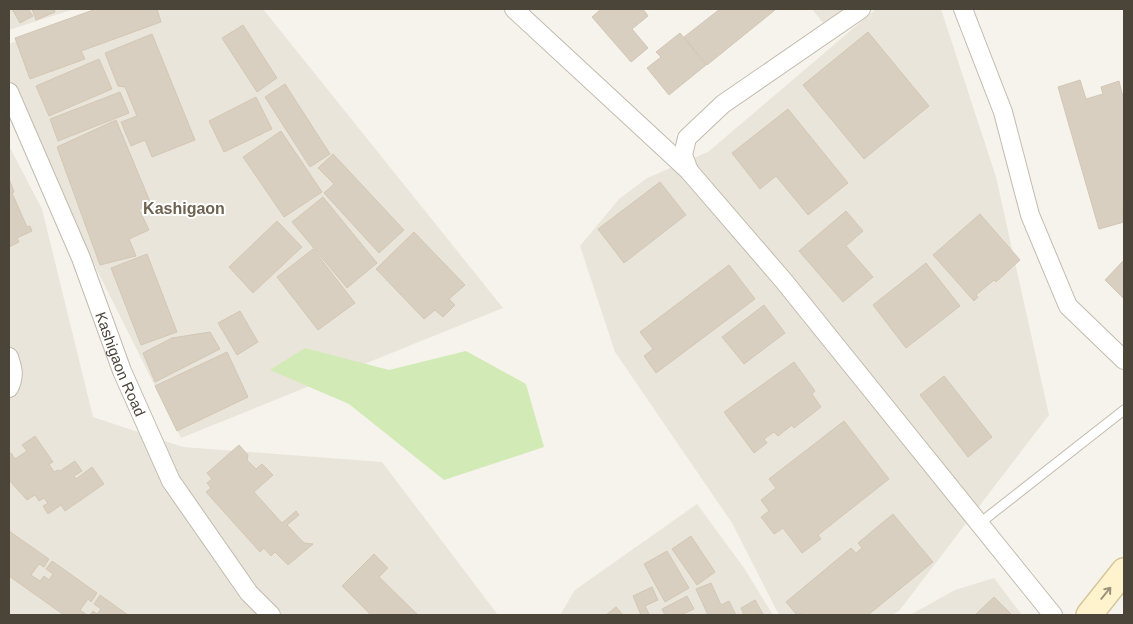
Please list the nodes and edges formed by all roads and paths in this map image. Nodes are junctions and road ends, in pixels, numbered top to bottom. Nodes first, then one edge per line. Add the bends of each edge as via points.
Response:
1 (514, 9) edge
2 (862, 9) edge
3 (963, 9) edge
4 (9, 92) edge
5 (689, 171) junction
6 (9, 357) edge
7 (1124, 360) edge
8 (9, 388) edge
9 (1124, 410) edge
10 (980, 523) junction
11 (1124, 571) edge
12 (271, 615) edge
13 (1053, 615) edge
14 (1089, 615) edge

1 - 5 street
2 - 5 street via 723,104 687,138 683,154
3 - 7 street via 1004,112 1030,215 1068,306
4 - 12 street, Kashigaon Road via 81,258 122,371 171,480 249,593
5 - 10 street via 783,280
6 - 8 street via 14,369
9 - 10 lane
10 - 13 street
14 -> 11 main road

